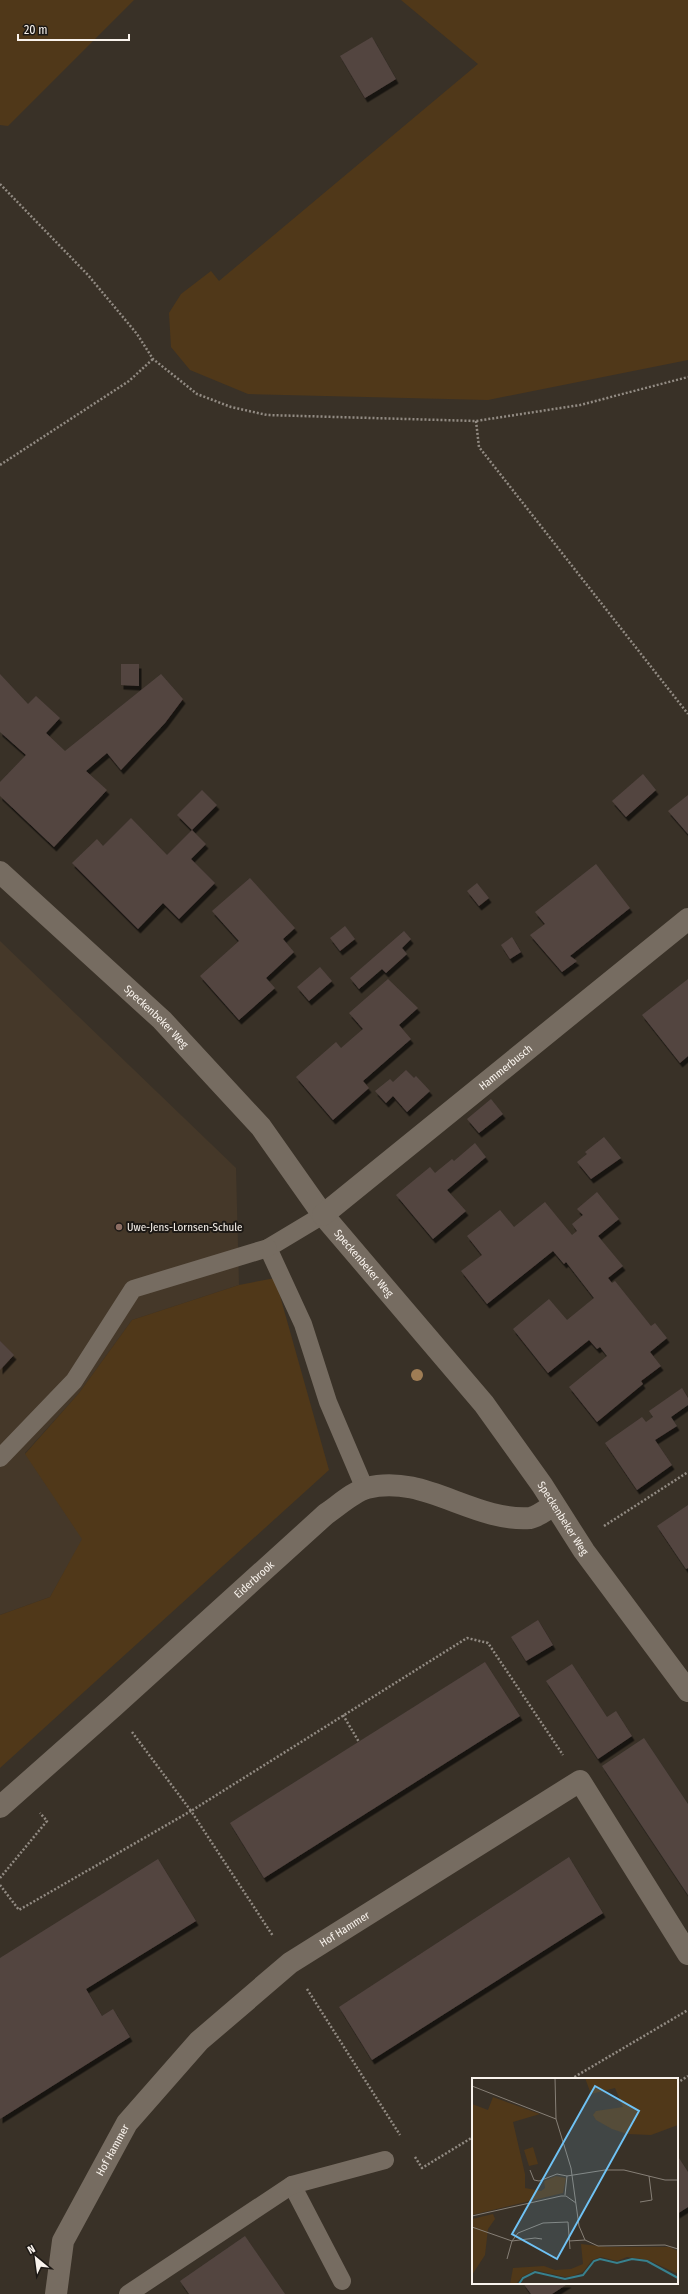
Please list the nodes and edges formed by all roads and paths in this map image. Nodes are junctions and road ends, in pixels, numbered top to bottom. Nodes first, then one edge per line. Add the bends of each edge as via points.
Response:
1 (0, 184) edge
2 (153, 359) junction
3 (688, 377) edge
4 (476, 421) junction
5 (0, 465) edge
6 (688, 714) edge
7 (0, 872) edge
8 (688, 919) edge
9 (323, 1216) junction
10 (268, 1248) junction
11 (0, 1458) edge
12 (688, 1472) edge
13 (365, 1488) junction
14 (554, 1505) junction
15 (617, 1517) dead end
16 (688, 1691) edge
17 (113, 1707) junction
18 (343, 1715) junction
19 (359, 1742) dead end
20 (580, 1781) junction
21 (0, 1807) edge
22 (191, 1811) junction
23 (35, 1817) dead end
24 (0, 1878) edge
25 (0, 1885) edge
26 (688, 1954) edge
27 (290, 1963) junction
28 (688, 2010) edge
29 (688, 2076) edge
30 (573, 2078) edge
31 (678, 2082) edge
32 (472, 2138) edge
33 (405, 2141) dead end
34 (413, 2155) dead end
35 (385, 2160) dead end
36 (292, 2185) junction
37 (342, 2281) dead end
38 (56, 2294) edge
39 (128, 2294) edge

1 - 2 path via 88,275 137,334
2 - 4 path via 197,394 231,408 267,415
2 - 5 path via 129,381
3 - 4 path via 580,405
4 - 6 path via 479,447
7 - 9 street, Speckenbeker Weg via 162,1020 261,1127
8 - 9 street, Hammerbusch
9 - 10 lane
9 - 14 street, Speckenbeker Weg via 484,1404
10 - 11 lane via 133,1289 74,1381
10 - 13 lane via 303,1324 328,1402
12 - 15 path
13 - 14 street, Eiderbrook via 389,1484 413,1487 502,1516 531,1518
13 - 17 street, Eiderbrook via 326,1514
14 - 16 street, Speckenbeker Weg via 584,1551
17 - 21 street, Eiderbrook
17 - 22 path
18 - 19 path
18 - 20 path via 467,1638 488,1643
18 - 22 path
20 - 26 street
20 - 27 street, Hof Hammer
22 - 25 path via 19,1910
22 - 27 path
23 - 24 path via 41,1813 48,1821
27 - 33 path
27 - 38 street, Hof Hammer via 199,2041 127,2123 63,2241
28 - 30 path
29 - 31 path
32 - 34 path via 422,2168
35 - 36 lane
36 - 37 lane
36 - 39 lane

